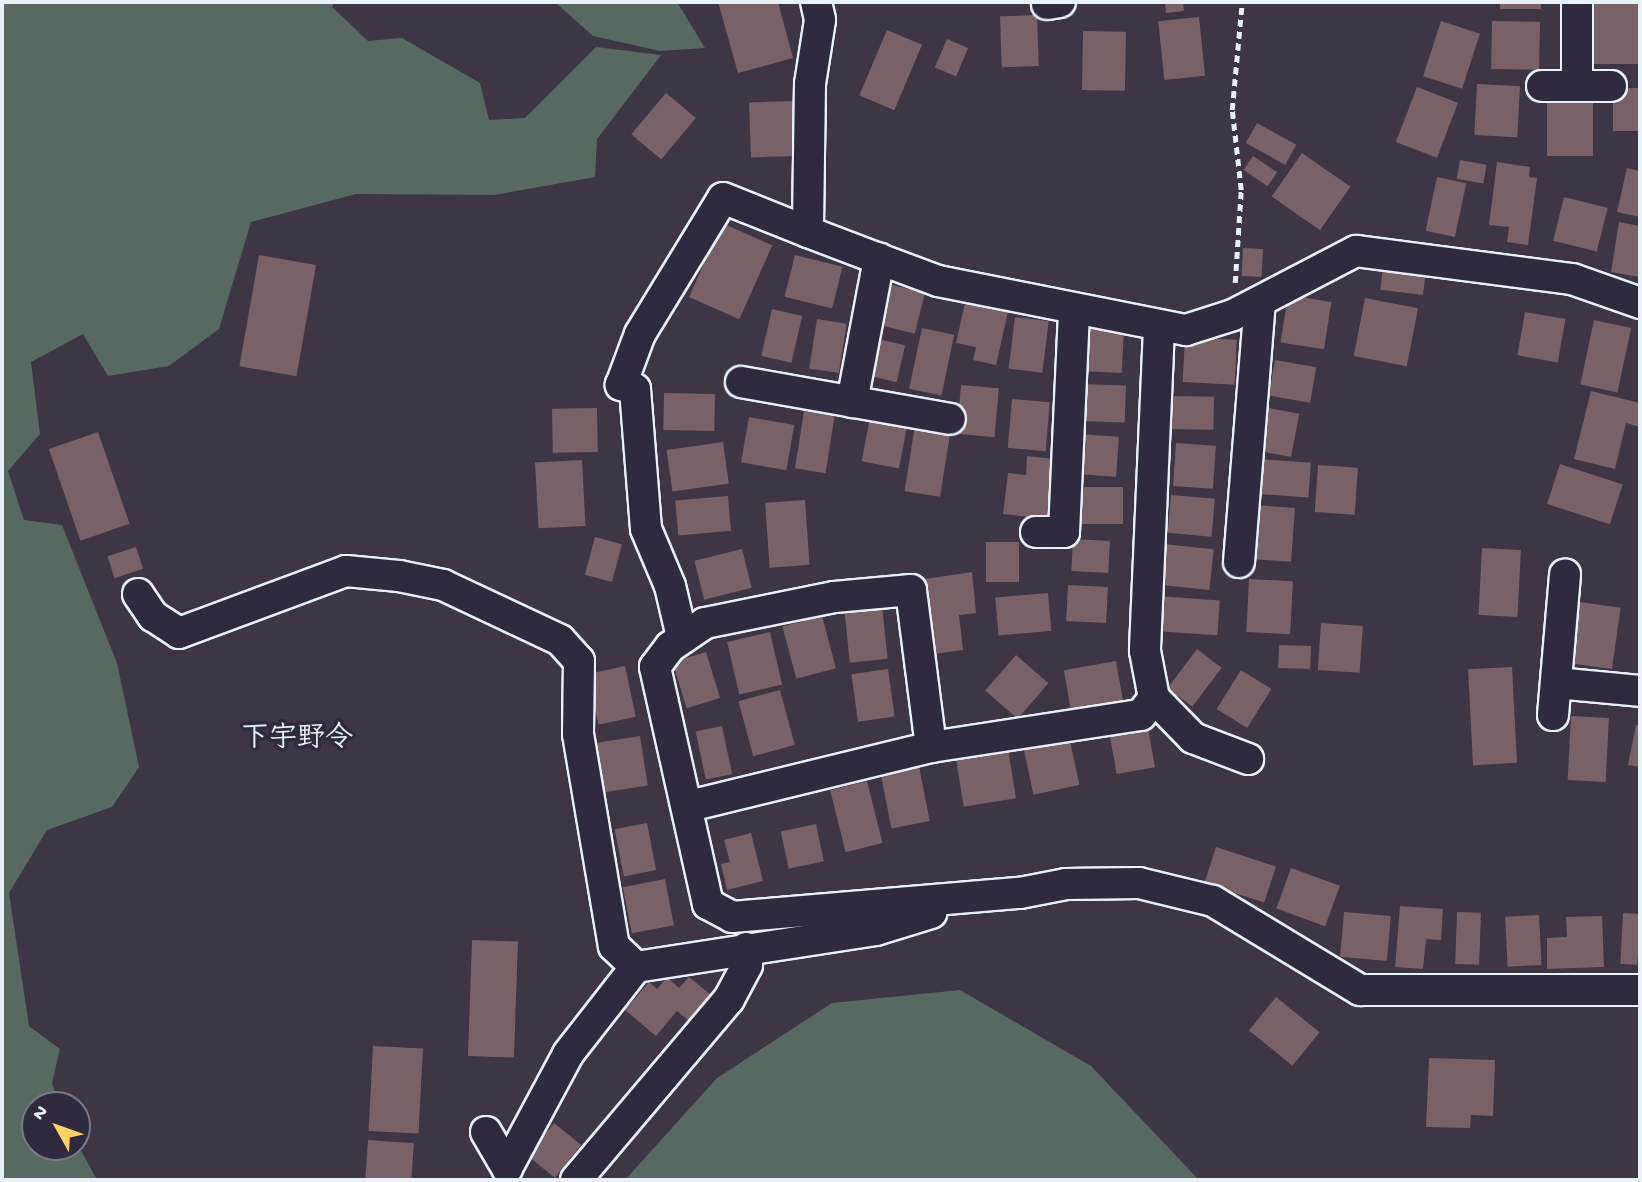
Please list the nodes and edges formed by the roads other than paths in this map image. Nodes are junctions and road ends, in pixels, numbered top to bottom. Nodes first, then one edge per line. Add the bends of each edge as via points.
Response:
1 (816, 2) edge
2 (1577, 2) edge
3 (1542, 86) dead end
4 (1577, 86) junction
5 (1611, 86) dead end
6 (808, 232) junction
7 (879, 260) junction
8 (1260, 302) junction
9 (1640, 303) edge
10 (1074, 309) junction
11 (1159, 328) junction
12 (741, 383) dead end
13 (852, 402) junction
14 (950, 419) dead end
15 (1036, 532) dead end
16 (1239, 562) dead end
17 (1565, 575) dead end
18 (138, 594) dead end
19 (682, 637) junction
20 (1556, 683) junction
21 (1640, 691) edge
22 (1154, 698) junction
23 (1553, 715) dead end
24 (931, 747) junction
25 (1248, 759) dead end
26 (689, 806) junction
27 (1020, 893) junction
28 (746, 948) junction
29 (636, 967) junction
30 (1640, 990) edge
31 (486, 1132) dead end
32 (511, 1174) edge
33 (576, 1180) edge

1 - 6 street via 820,20 810,84
2 - 4 street
3 - 4 street
4 - 5 street
6 - 7 street
6 - 19 street via 723,198 640,334 621,385 635,389 646,529 670,586
7 - 10 street via 938,281
7 - 13 street
8 - 9 street via 1356,251 1572,279
8 - 11 street via 1186,330
8 - 16 street
10 - 11 street
10 - 15 street via 1064,532
11 - 22 street via 1145,651
12 - 13 street
13 - 14 street
17 - 20 street
18 - 29 street via 153,616 180,634 345,571 399,576 443,585 560,640 579,661 578,734 614,946
19 - 24 street via 705,623 785,606 911,590
19 - 26 street via 656,667
20 - 21 street
20 - 23 street
22 - 24 street via 1140,715
22 - 25 street via 1193,738
24 - 26 street
26 - 27 street via 708,904 732,917
27 - 28 street via 876,930
27 - 30 street via 1066,884 1139,883 1213,901 1360,990
28 - 29 street
28 - 33 street via 747,965 729,999
29 - 32 street via 568,1054
31 - 32 street

